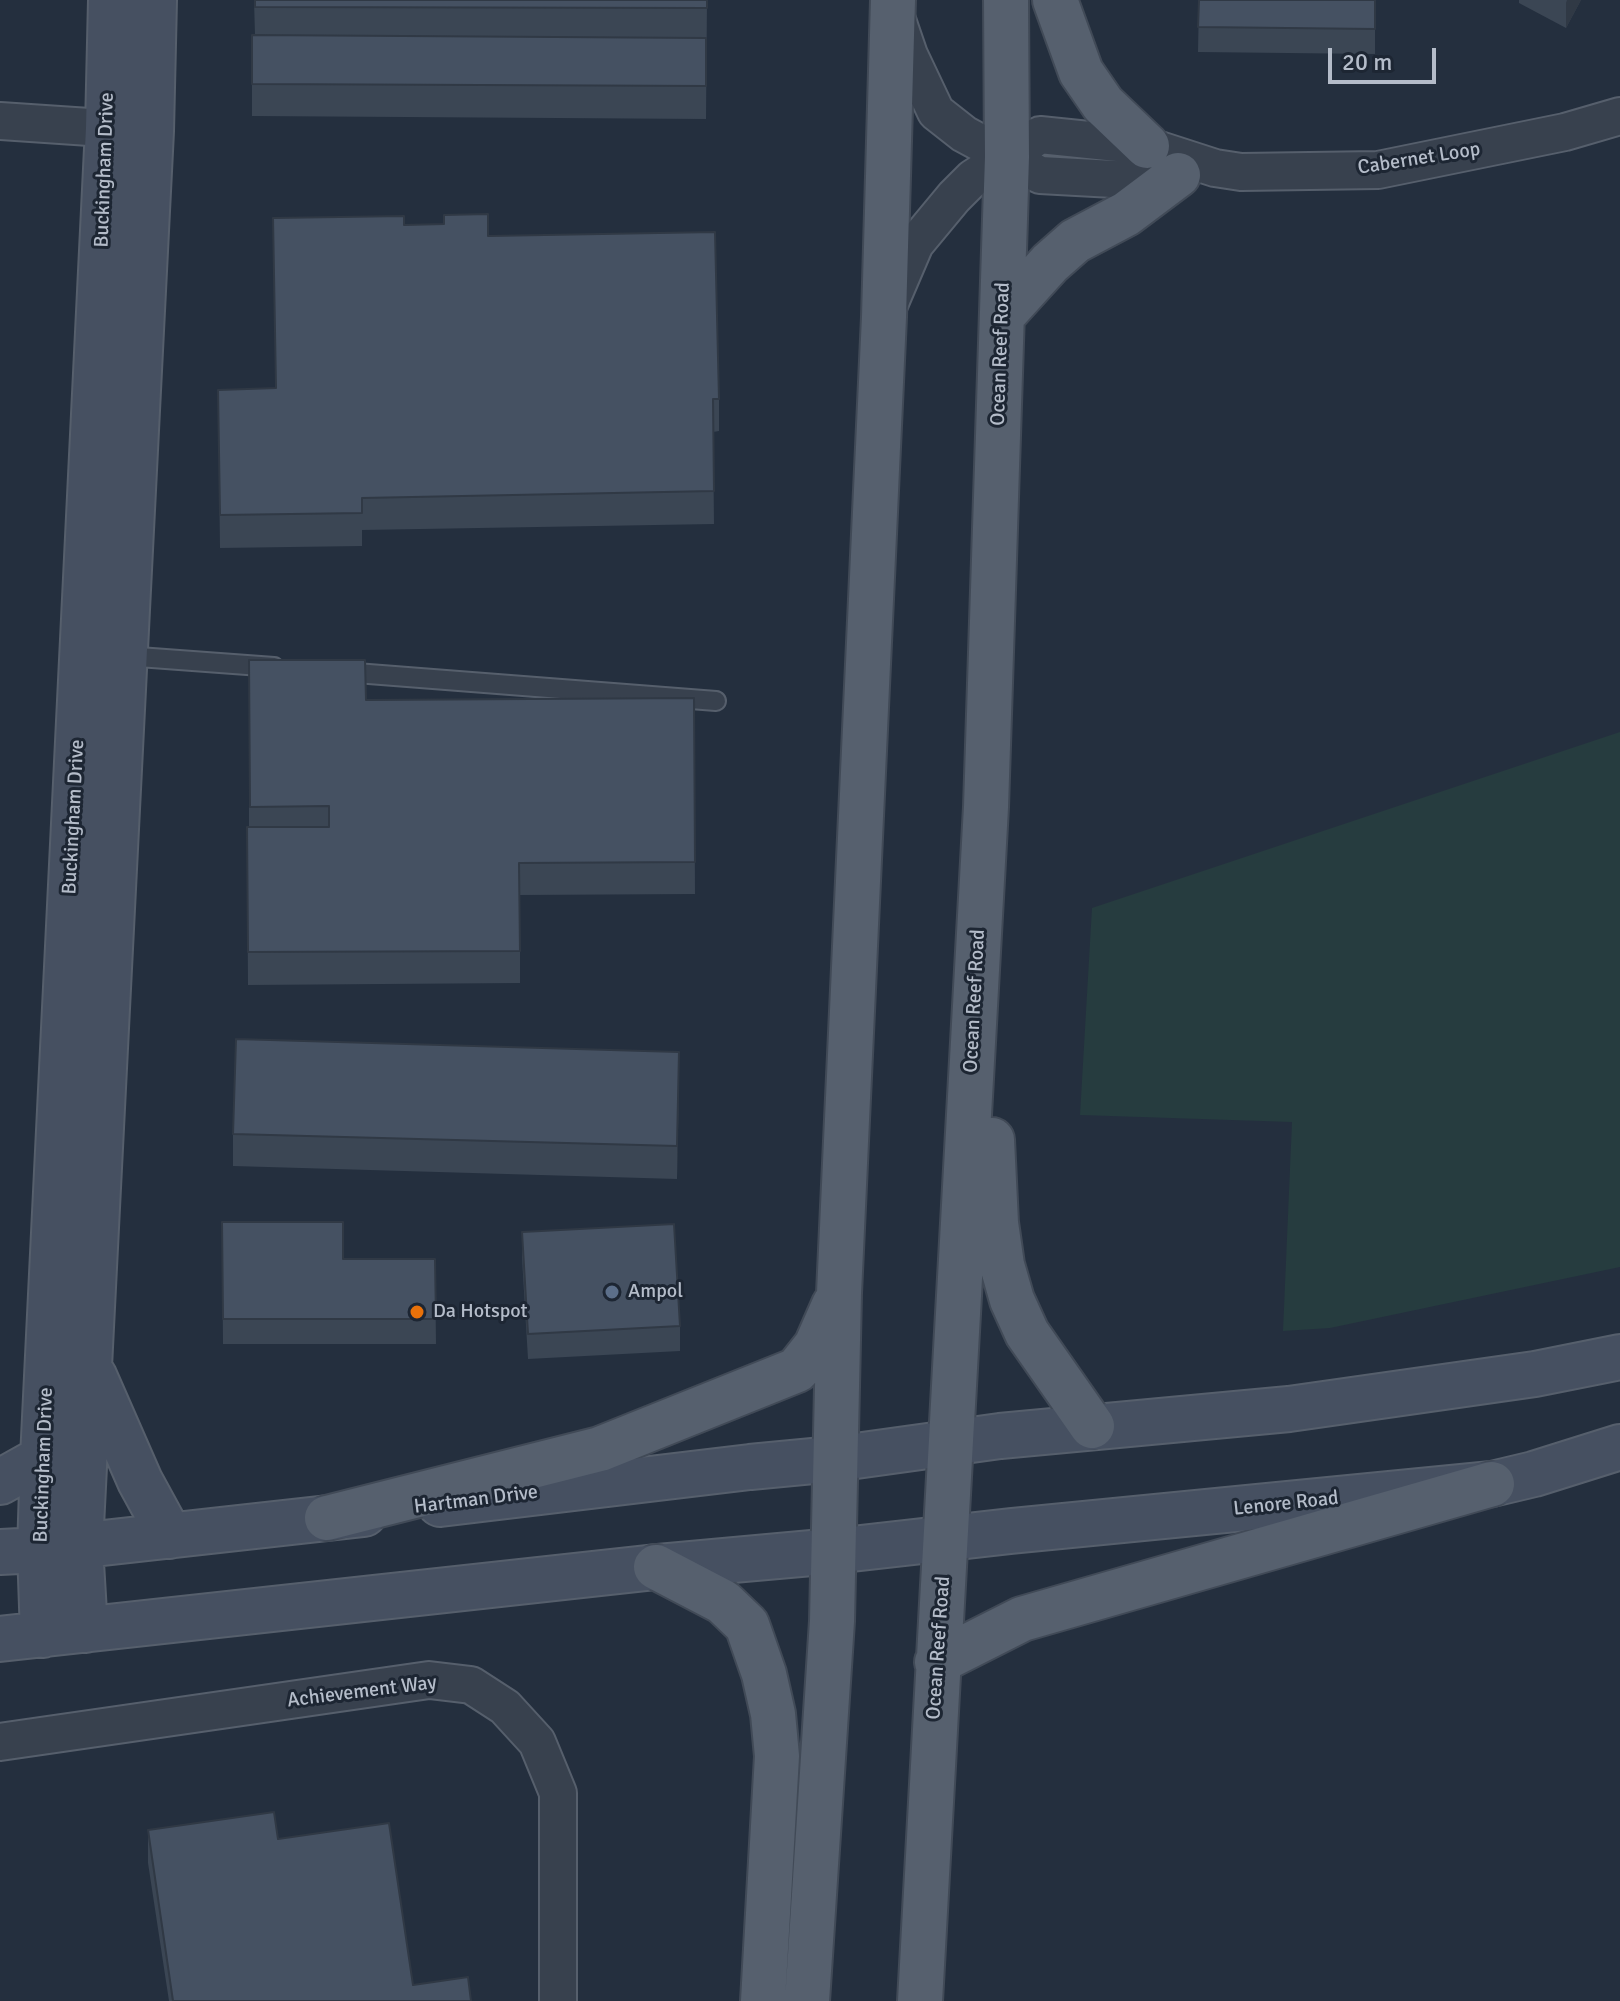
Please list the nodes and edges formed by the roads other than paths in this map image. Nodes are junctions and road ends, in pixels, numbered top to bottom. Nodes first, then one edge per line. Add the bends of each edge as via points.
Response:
1 (111, 0) edge
2 (154, 0) edge
3 (1006, 0) edge
4 (1055, 0) edge
5 (893, 4) edge
6 (1620, 116) edge
7 (0, 121) edge
8 (108, 128) junction
9 (151, 131) junction
10 (1007, 157) junction
11 (1180, 163) junction
12 (1002, 316) junction
13 (884, 317) junction
14 (125, 656) junction
15 (293, 668) edge
16 (324, 671) edge
17 (716, 701) dead end
18 (986, 807) junction
19 (839, 1293) junction
20 (1620, 1357) edge
21 (90, 1366) junction
22 (1092, 1426) junction
23 (952, 1441) junction
24 (1620, 1447) edge
25 (43, 1458) junction
26 (834, 1459) junction
27 (0, 1482) edge
28 (1492, 1484) junction
29 (327, 1518) junction
30 (170, 1536) junction
31 (947, 1538) junction
32 (40, 1549) edge
33 (834, 1551) junction
34 (656, 1567) junction
35 (64, 1632) junction
36 (0, 1639) edge
37 (937, 1662) junction
38 (0, 1742) edge
39 (558, 2001) edge
40 (763, 2001) edge
41 (807, 2001) edge
42 (920, 2001) edge

1 - 8 street, Buckingham Drive
2 - 9 street, Buckingham Drive
3 - 10 main road, Ocean Reef Road
4 - 11 main road via 1081,72 1103,104
5 - 10 street, Cabernet Loop via 909,55 936,112
5 - 13 main road
6 - 11 street, Cabernet Loop via 1378,170 1241,172
7 - 8 street
8 - 9 street
8 - 25 street, Buckingham Drive
9 - 14 street, Buckingham Drive
10 - 11 street, Cabernet Loop via 1040,175 1150,181
10 - 12 main road, Ocean Reef Road
10 - 13 street via 973,178 915,244
11 - 12 main road via 1126,214 1075,241
12 - 18 main road, Ocean Reef Road
13 - 19 main road
14 - 15 lane
14 - 21 street, Buckingham Drive
16 - 17 lane
18 - 22 main road via 997,923 990,1092 1002,1265 1027,1333
18 - 23 main road, Ocean Reef Road
19 - 26 main road
19 - 29 main road via 816,1346 797,1370 600,1449
20 - 22 street via 1289,1409
21 - 30 street
21 - 32 street, Buckingham Drive
22 - 23 street
23 - 26 street, Hartman Drive
23 - 31 main road, Ocean Reef Road
24 - 28 street, Lenore Road
25 - 27 street
25 - 32 street, Buckingham Drive
26 - 29 street, Hartman Drive
26 - 33 main road
28 - 31 street, Lenore Road
28 - 37 main road via 1022,1619
29 - 30 street, Hartman Drive
30 - 32 street, Hartman Drive
31 - 33 street
31 - 37 main road, Ocean Reef Road
32 - 35 street, Buckingham Drive
33 - 34 street
33 - 41 main road
34 - 35 street
34 - 40 main road via 723,1602 747,1625 764,1674 777,1756
35 - 36 street
37 - 42 main road, Ocean Reef Road
38 - 39 street, Achievement Way via 429,1680 471,1685 505,1707 537,1742 558,1793

